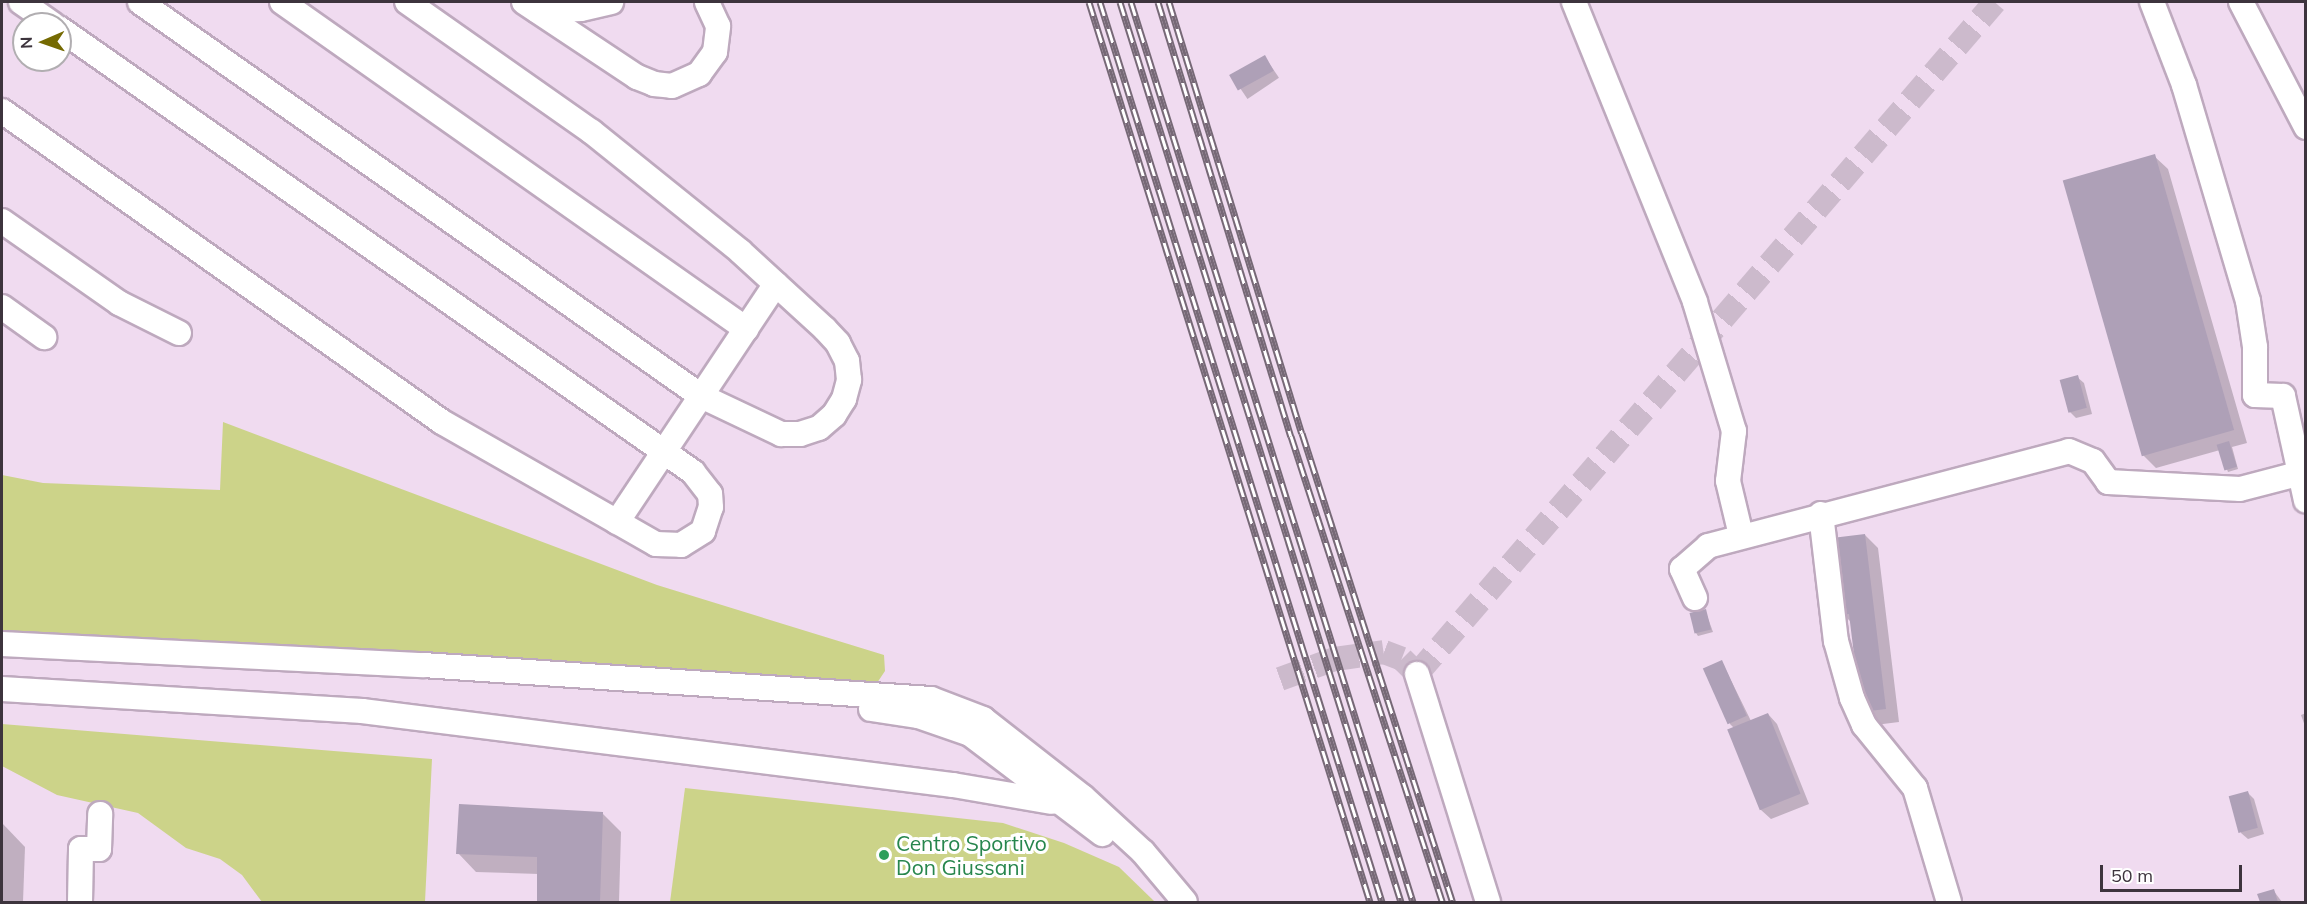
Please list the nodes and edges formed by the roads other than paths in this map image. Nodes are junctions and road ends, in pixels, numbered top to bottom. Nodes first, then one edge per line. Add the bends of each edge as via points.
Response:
1 (21, 2) edge
2 (140, 2) edge
3 (282, 2) edge
4 (407, 2) edge
5 (611, 2) edge
6 (708, 2) edge
7 (1574, 2) edge
8 (2152, 2) edge
9 (2241, 2) edge
10 (531, 6) edge
11 (36, 12) edge
12 (72, 37) edge
13 (2, 111) edge
14 (2306, 127) edge
15 (2, 221) edge
16 (776, 284) junction
17 (2, 307) edge
18 (746, 329) junction
19 (179, 333) dead end
20 (44, 337) dead end
21 (701, 396) junction
22 (664, 451) junction
23 (2298, 474) junction
24 (2306, 501) edge
25 (1821, 514) junction
26 (617, 522) junction
27 (1741, 535) junction
28 (1695, 597) dead end
29 (2, 644) edge
30 (2, 655) edge
31 (1416, 674) dead end
32 (2, 689) edge
33 (1063, 806) junction
34 (100, 814) dead end
35 (80, 903) edge
36 (1167, 903) edge
37 (1185, 903) edge
38 (1488, 903) edge
39 (1948, 903) edge

1 - 11 street
2 - 21 street
3 - 18 street
4 - 16 street via 592,132
5 - 10 street via 581,9
6 - 10 street via 718,26 715,52 699,74 672,86 637,77
7 - 27 street via 1699,312 1734,430 1728,481
8 - 23 street via 2184,86 2248,301 2255,347 2255,395 2283,396
9 - 14 street
12 - 22 street
13 - 26 street via 442,422
15 - 19 street via 120,303
16 - 18 street
16 - 21 street via 838,343 847,361 849,380 834,416 810,431 781,434
17 - 20 street
18 - 21 street
21 - 22 street
22 - 26 street
22 - 26 street via 704,481 711,507 703,531 687,543 668,547
23 - 24 street
23 - 25 street via 2240,489 2108,482 2093,461 2069,451 1900,498
25 - 27 street
25 - 39 street via 1836,641 1852,698 1864,724 1915,788
27 - 28 street via 1708,546 1682,569
29 - 37 street via 423,665 931,699 983,719 1083,797 1143,852
30 - 33 street via 406,676 885,711 918,716 970,734
31 - 38 street
32 - 33 street via 393,715 953,785
33 - 36 street via 1103,835
34 - 35 street via 108,849 81,849

